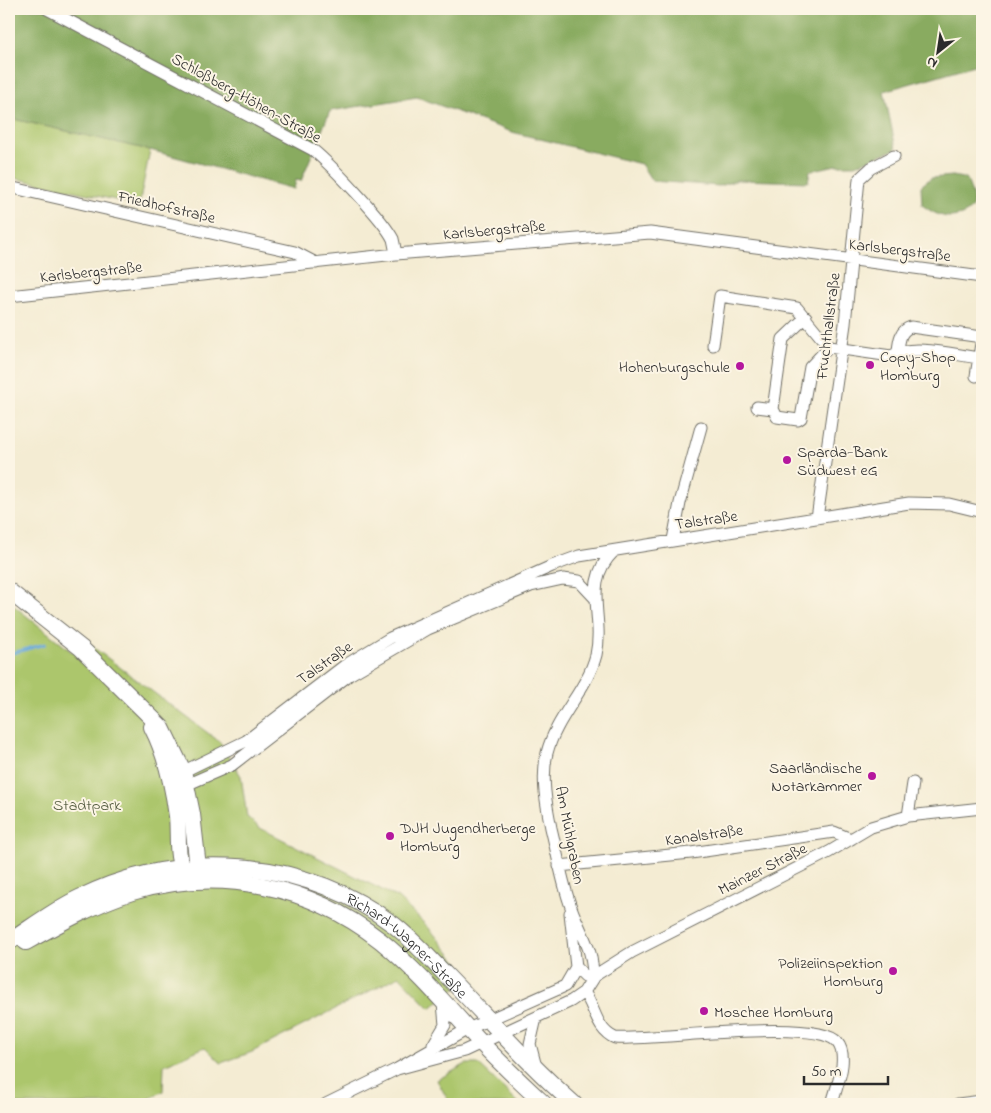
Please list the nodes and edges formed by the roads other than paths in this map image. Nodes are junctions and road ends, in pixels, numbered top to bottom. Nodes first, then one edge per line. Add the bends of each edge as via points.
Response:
1 (47, 9) edge
2 (894, 156) dead end
3 (9, 187) edge
4 (396, 254) junction
5 (852, 260) junction
6 (316, 263) junction
7 (982, 276) edge
8 (9, 296) edge
9 (806, 317) junction
10 (982, 337) edge
11 (713, 345) dead end
12 (829, 347) junction
13 (842, 349) junction
14 (898, 352) junction
15 (978, 358) junction
16 (976, 376) dead end
17 (757, 407) dead end
18 (773, 409) junction
19 (701, 427) dead end
20 (982, 512) edge
21 (817, 518) junction
22 (673, 540) junction
23 (614, 551) junction
24 (9, 591) edge
25 (595, 598) junction
26 (180, 779) junction
27 (914, 783) dead end
28 (982, 808) edge
29 (908, 816) junction
30 (851, 839) junction
31 (560, 866) junction
32 (189, 872) junction
33 (569, 903) junction
34 (9, 942) edge
35 (9, 952) edge
36 (632, 952) junction
37 (592, 964) junction
38 (576, 967) junction
39 (594, 976) junction
40 (584, 992) junction
41 (443, 1001) junction
42 (536, 1018) junction
43 (488, 1019) junction
44 (468, 1029) junction
45 (502, 1034) junction
46 (482, 1043) junction
47 (427, 1051) junction
48 (397, 1070) junction
49 (538, 1073) junction
50 (982, 1100) edge
51 (331, 1103) edge
52 (834, 1103) edge
53 (544, 1104) edge
54 (574, 1104) edge
55 (958, 1104) edge

1 - 4 street, Schloßberg-Höhen-Straße via 313,150 376,217 393,239
2 - 5 street, Fruchthallstraße via 871,168 859,179
3 - 6 street, Friedhofstraße via 295,252
4 - 5 street, Karlsbergstraße via 650,233
4 - 6 street, Karlsbergstraße
5 - 7 street, Karlsbergstraße
5 - 13 street, Fruchthallstraße
6 - 8 street, Karlsbergstraße
9 - 11 street via 790,306 720,296
9 - 12 street
9 - 18 street via 783,339
10 - 14 street via 905,328
10 - 15 street
12 - 13 street
12 - 18 street via 810,367 801,418 778,417
13 - 14 street via 891,356
13 - 21 street, Fruchthallstraße
14 - 15 street via 916,350
15 - 16 street
17 - 18 street
19 - 22 street
20 - 21 street, Talstraße via 934,502
21 - 22 street, Talstraße
22 - 23 street, Talstraße
23 - 25 street, Am Mühlgraben via 597,574
23 - 26 street, Talstraße via 579,556 552,566 390,638 344,666 246,741
24 - 26 main road via 81,648 142,709
25 - 26 street, Talstraße via 578,581 563,579 531,586 428,629 349,675 232,765
25 - 31 street, Am Mühlgraben via 596,654 553,738 544,768 544,786
26 - 32 main road
27 - 29 street
28 - 29 street, Mainzer Straße
29 - 30 street, Mainzer Straße via 871,827
30 - 31 street, Kanalstraße via 834,832 691,853
30 - 36 street, Mainzer Straße
31 - 33 street, Am Mühlgraben
32 - 34 main road via 137,876 98,890 44,918
32 - 35 main road via 100,904
32 - 41 main road, Richard-Wagner-Straße via 248,882 328,906 382,942
32 - 43 main road, Richard-Wagner-Straße via 237,865 319,884 349,897 396,926
33 - 37 street, Am Mühlgraben
33 - 38 street, Am Mühlgraben
36 - 37 street, Mainzer Straße
36 - 39 street, Mainzer Straße
37 - 38 street, Mainzer Straße
37 - 39 street
38 - 39 street via 585,976
38 - 43 street, Mainzer Straße via 565,986
39 - 40 street, Mainzer Straße
40 - 42 street, Mainzer Straße
40 - 52 street via 603,1031 615,1038 804,1031 836,1040 843,1059
41 - 44 main road, Richard-Wagner-Straße
41 - 47 street, Mainzer Straße via 445,1025 438,1040
42 - 45 street, Mainzer Straße
42 - 49 street via 530,1044
43 - 44 street, Mainzer Straße
43 - 45 main road, Richard-Wagner-Straße
44 - 46 main road, Richard-Wagner-Straße
44 - 47 street, Mainzer Straße
45 - 46 street, Mainzer Straße
45 - 49 main road, Richard-Wagner-Straße
46 - 48 street, Mainzer Straße via 456,1054
46 - 53 main road, Richard-Wagner-Straße
47 - 48 street, Mainzer Straße
48 - 51 street, Mainzer Straße
49 - 54 main road, Richard-Wagner-Straße
50 - 55 street

